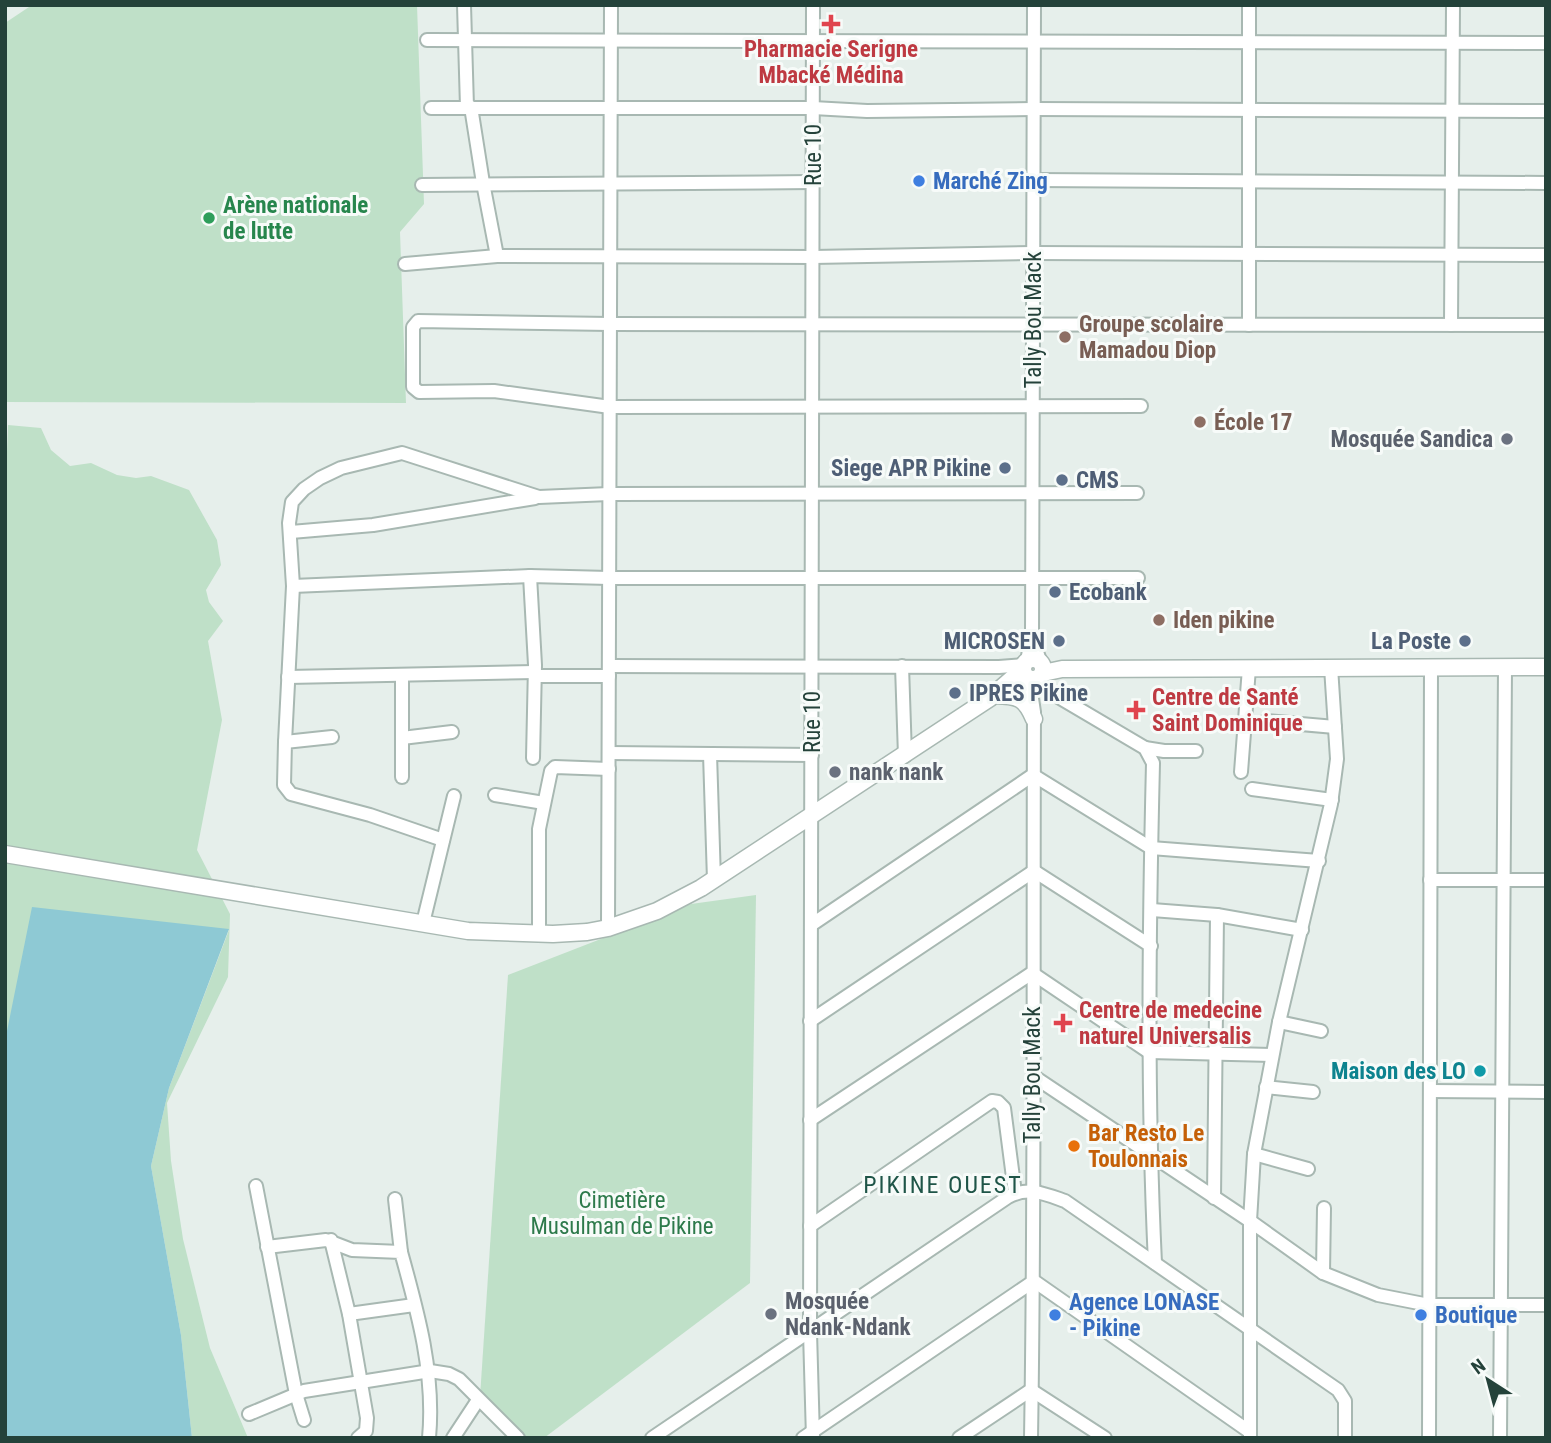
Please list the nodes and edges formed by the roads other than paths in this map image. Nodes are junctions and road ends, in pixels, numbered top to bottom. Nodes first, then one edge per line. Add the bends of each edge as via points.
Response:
1 (464, 5) edge
2 (611, 5) edge
3 (813, 5) edge
4 (1034, 5) edge
5 (1249, 5) edge
6 (1453, 5) edge
7 (427, 40) dead end
8 (464, 41) junction
9 (611, 41) junction
10 (813, 41) junction
11 (1034, 42) junction
12 (1249, 43) junction
13 (1453, 43) junction
14 (1546, 43) edge
15 (469, 107) junction
16 (431, 108) dead end
17 (611, 108) junction
18 (813, 108) junction
19 (1034, 109) junction
20 (1249, 110) junction
21 (1452, 111) junction
22 (1546, 111) edge
23 (1034, 180) junction
24 (813, 182) junction
25 (1249, 182) junction
26 (483, 183) junction
27 (1452, 183) junction
28 (1546, 183) edge
29 (610, 184) junction
30 (422, 185) dead end
31 (1033, 253) junction
32 (1249, 254) junction
33 (1452, 254) junction
34 (1546, 255) edge
35 (497, 256) junction
36 (610, 257) junction
37 (813, 257) junction
38 (405, 264) dead end
39 (610, 324) junction
40 (813, 325) junction
41 (1033, 325) junction
42 (1249, 325) junction
43 (1451, 325) junction
44 (1546, 325) edge
45 (610, 407) junction
46 (812, 407) junction
47 (1033, 407) junction
48 (1141, 407) dead end
49 (1032, 492) junction
50 (812, 493) junction
51 (1137, 493) dead end
52 (609, 494) junction
53 (539, 498) junction
54 (291, 532) junction
55 (530, 576) junction
56 (609, 578) junction
57 (812, 578) junction
58 (1032, 578) junction
59 (1138, 579) dead end
60 (293, 586) junction
61 (812, 665) junction
62 (902, 666) junction
63 (1331, 667) junction
64 (1431, 667) junction
65 (1505, 667) junction
66 (1546, 667) edge
67 (1249, 668) junction
68 (609, 671) junction
69 (1033, 671) junction
70 (535, 674) junction
71 (402, 675) junction
72 (288, 677) junction
73 (998, 693) junction
74 (1034, 715) junction
75 (1266, 721) dead end
76 (1335, 727) junction
77 (452, 732) dead end
78 (332, 737) dead end
79 (402, 738) junction
80 (285, 742) junction
81 (1145, 748) junction
82 (1196, 751) dead end
83 (608, 753) junction
84 (710, 754) junction
85 (812, 755) junction
86 (905, 756) junction
87 (533, 758) dead end
88 (608, 769) junction
89 (1241, 772) dead end
90 (1033, 775) junction
91 (402, 777) dead end
92 (1252, 789) dead end
93 (495, 795) dead end
94 (454, 796) dead end
95 (1332, 800) junction
96 (544, 803) junction
97 (812, 817) junction
98 (443, 840) junction
99 (1151, 848) junction
100 (5, 853) edge
101 (1319, 862) junction
102 (1034, 871) junction
103 (714, 880) junction
104 (1430, 880) junction
105 (1503, 880) junction
106 (1546, 880) edge
107 (1152, 910) junction
108 (1217, 915) junction
109 (423, 923) junction
110 (811, 925) junction
111 (608, 928) junction
112 (1302, 930) junction
113 (539, 934) junction
114 (1151, 946) junction
115 (1032, 973) junction
116 (810, 1021) junction
117 (1279, 1022) junction
118 (1321, 1031) dead end
119 (1149, 1052) junction
120 (1217, 1054) junction
121 (1272, 1055) junction
122 (1033, 1076) junction
123 (1266, 1087) junction
124 (1430, 1091) junction
125 (1502, 1091) junction
126 (1313, 1092) dead end
127 (1546, 1092) edge
128 (810, 1120) junction
129 (1254, 1154) junction
130 (1150, 1155) junction
131 (1308, 1168) dead end
132 (256, 1186) dead end
133 (1032, 1190) junction
134 (1016, 1193) junction
135 (1214, 1198) junction
136 (395, 1199) dead end
137 (1324, 1208) dead end
138 (1250, 1221) junction
139 (810, 1226) junction
140 (331, 1240) junction
141 (267, 1247) junction
142 (401, 1252) junction
143 (1154, 1263) junction
144 (1323, 1273) junction
145 (1034, 1281) junction
146 (414, 1305) junction
147 (1429, 1305) junction
148 (1500, 1305) junction
149 (1546, 1305) edge
150 (349, 1314) junction
151 (1251, 1331) junction
152 (810, 1332) junction
153 (430, 1371) junction
154 (360, 1381) junction
155 (1031, 1390) junction
156 (296, 1394) junction
157 (478, 1400) junction
158 (249, 1414) dead end
159 (304, 1420) dead end
160 (1250, 1435) edge
161 (810, 1436) edge
162 (358, 1438) edge
163 (429, 1438) edge
164 (453, 1438) edge
165 (518, 1438) edge
166 (652, 1438) edge
167 (959, 1438) edge
168 (1031, 1438) edge
169 (1105, 1438) edge
170 (1345, 1438) edge
171 (1429, 1438) edge
172 (1500, 1438) edge

1 - 8 street
2 - 9 street
3 - 10 street, Rue 10
4 - 11 street, Tally Bou Mack
5 - 12 street
6 - 13 street
7 - 8 street
8 - 9 street
8 - 15 street
9 - 10 street
9 - 17 street
10 - 11 street
10 - 18 street, Rue 10
11 - 12 street
11 - 19 street, Tally Bou Mack
12 - 13 street
12 - 20 street
13 - 14 street
13 - 21 street
15 - 16 street
15 - 17 street
15 - 26 street
17 - 18 street
17 - 29 street
18 - 19 street
18 - 24 street, Rue 10
19 - 20 street
19 - 23 street, Tally Bou Mack
20 - 21 street
20 - 25 street
21 - 22 street
21 - 27 street
23 - 25 street
23 - 31 street, Tally Bou Mack
24 - 29 street
24 - 37 street, Rue 10
25 - 27 street
25 - 32 street
26 - 29 street
26 - 30 street
26 - 35 street
27 - 28 street
27 - 33 street
29 - 36 street
31 - 32 street
31 - 37 street
31 - 41 street, Tally Bou Mack
32 - 33 street
32 - 42 street
33 - 34 street
33 - 43 street
35 - 36 street
35 - 38 street
36 - 37 street
36 - 39 street
37 - 40 street, Rue 10
39 - 40 street
39 - 45 street
39 - 45 street via 418,321 413,327 413,387 419,392 494,391
40 - 41 street
40 - 46 street, Rue 10
41 - 42 street
41 - 47 street, Tally Bou Mack
42 - 43 street
43 - 44 street
45 - 46 street
45 - 52 street
46 - 47 street
46 - 50 street, Rue 10
47 - 48 street
47 - 49 street, Tally Bou Mack
49 - 50 street
49 - 51 street
49 - 58 street, Tally Bou Mack
50 - 52 street
50 - 57 street, Rue 10
52 - 53 street
52 - 56 street
53 - 54 street via 373,525
53 - 54 street via 402,453 341,468 304,489 292,502
54 - 60 street
55 - 56 street
55 - 60 street
55 - 70 street
56 - 57 street
56 - 68 street
57 - 58 street
57 - 61 street, Rue 10
58 - 59 street
58 - 69 street, Tally Bou Mack
60 - 72 street
61 - 62 street
61 - 68 street
61 - 85 street, Rue 10
62 - 69 street
62 - 86 street
63 - 64 street
63 - 67 street
63 - 76 street
64 - 65 street
64 - 104 street
65 - 66 street
65 - 105 street
67 - 69 street
67 - 89 street
68 - 70 street
68 - 83 street
69 - 73 street
69 - 74 street, Tally Bou Mack
69 - 81 street
70 - 71 street
70 - 87 street
71 - 72 street
71 - 79 street
72 - 80 street
73 - 74 street via 1023,700
73 - 86 street
74 - 90 street, Tally Bou Mack
75 - 76 street
76 - 95 street
77 - 79 street
78 - 80 street
79 - 91 street
80 - 98 street via 285,785 291,794 370,814
81 - 82 street
81 - 99 street via 1153,764
83 - 84 street
83 - 88 street
84 - 85 street
84 - 103 street
85 - 97 street, Rue 10
86 - 97 street
88 - 96 street via 552,768
88 - 111 street
90 - 99 street
90 - 102 street, Tally Bou Mack
90 - 110 street
92 - 95 street
93 - 96 street
94 - 98 street
95 - 101 street
96 - 113 street via 539,829
97 - 103 street
97 - 110 street, Rue 10
98 - 109 street
99 - 101 street
99 - 107 street
100 - 109 street
101 - 112 street
102 - 114 street
102 - 115 street, Tally Bou Mack
102 - 116 street
103 - 111 street via 657,911
104 - 105 street
104 - 124 street
105 - 106 street
105 - 125 street
107 - 108 street
107 - 114 street
108 - 112 street
108 - 120 street
109 - 113 street via 468,931
110 - 116 street, Rue 10
111 - 113 street
112 - 117 street
114 - 119 street
115 - 119 street
115 - 122 street, Tally Bou Mack
115 - 128 street
116 - 128 street, Rue 10
117 - 118 street
117 - 121 street
119 - 120 street
119 - 130 street
120 - 121 street
120 - 135 street
121 - 123 street
122 - 130 street
122 - 133 street, Tally Bou Mack
123 - 126 street
123 - 129 street
124 - 125 street
124 - 147 street
125 - 127 street
125 - 148 street
128 - 139 street, Rue 10
129 - 131 street
129 - 138 street
130 - 135 street
130 - 143 street
132 - 141 street
133 - 134 street
133 - 143 street via 1065,1200
133 - 145 street, Tally Bou Mack
134 - 139 street via 1004,1108 992,1101
134 - 152 street
135 - 138 street
136 - 142 street
137 - 144 street
138 - 144 street
138 - 151 street
139 - 152 street, Rue 10
140 - 141 street
140 - 142 street via 352,1250
140 - 150 street
141 - 156 street
142 - 146 street
143 - 151 street
144 - 147 street via 1378,1295
145 - 155 street, Tally Bou Mack
145 - 160 street
145 - 161 street
146 - 150 street
146 - 153 street
147 - 148 street
147 - 171 street
148 - 149 street
148 - 172 street
150 - 154 street
151 - 160 street
151 - 170 street via 1342,1395
152 - 161 street, Rue 10
152 - 166 street
153 - 154 street
153 - 157 street via 459,1379
153 - 163 street
154 - 156 street
154 - 162 street via 368,1427
155 - 167 street
155 - 168 street, Tally Bou Mack
155 - 169 street
156 - 158 street
156 - 159 street
157 - 164 street
157 - 165 street

